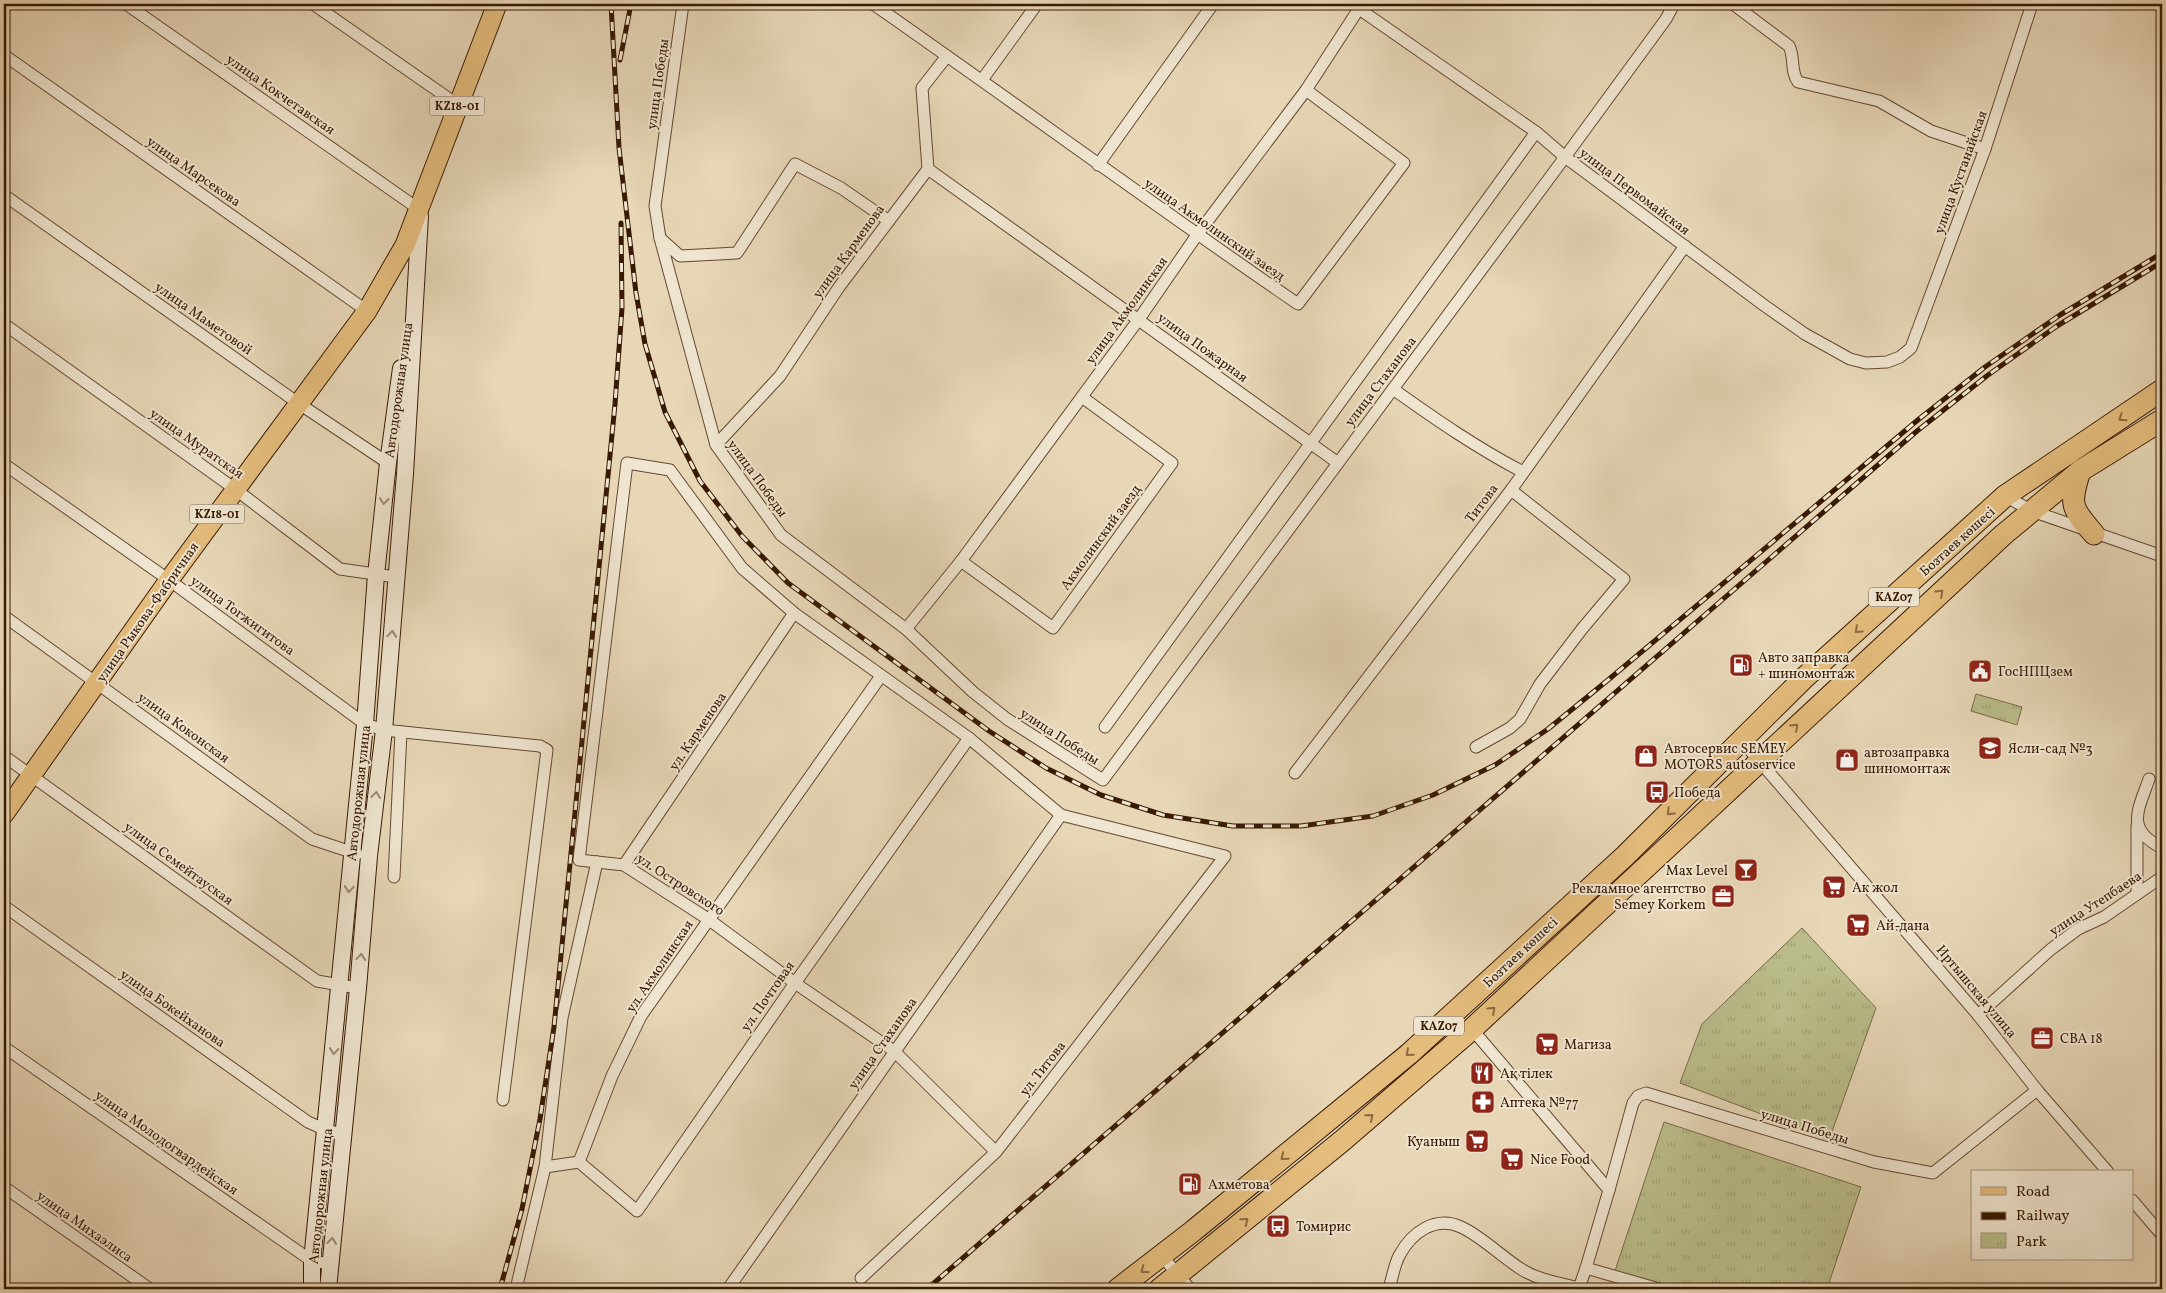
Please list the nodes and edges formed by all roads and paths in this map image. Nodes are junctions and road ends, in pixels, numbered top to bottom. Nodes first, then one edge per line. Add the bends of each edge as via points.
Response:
1 (126, 4) edge
2 (314, 4) edge
3 (497, 4) edge
4 (683, 4) edge
5 (873, 4) edge
6 (1037, 4) edge
7 (1213, 4) edge
8 (1674, 4) edge
9 (1733, 4) edge
10 (2032, 4) edge
11 (1358, 5) edge
12 (4, 55) edge
13 (947, 56) junction
14 (982, 80) junction
15 (1306, 90) junction
16 (458, 105) junction
17 (1536, 132) junction
18 (1985, 149) junction
19 (1566, 157) junction
20 (1098, 165) junction
21 (928, 169) junction
22 (4, 195) edge
23 (420, 210) junction
24 (888, 221) junction
25 (1197, 235) junction
26 (660, 238) junction
27 (1685, 246) junction
28 (414, 297) junction
29 (367, 311) junction
30 (1139, 319) junction
31 (4, 324) edge
32 (1911, 348) joint
33 (1393, 389) junction
34 (2162, 390) edge
35 (1082, 396) junction
36 (298, 403) junction
37 (2162, 420) edge
38 (1310, 442) junction
39 (716, 445) junction
40 (388, 463) junction
41 (1338, 463) junction
42 (4, 464) edge
43 (2080, 470) junction
44 (1523, 472) junction
45 (235, 489) junction
46 (1511, 490) junction
47 (2005, 496) junction
48 (2032, 511) junction
49 (2094, 534) junction
50 (2162, 556) edge
51 (961, 561) junction
52 (376, 575) junction
53 (396, 577) junction
54 (169, 580) junction
55 (794, 613) junction
56 (4, 616) edge
57 (906, 629) junction
58 (881, 676) junction
59 (97, 682) junction
60 (368, 683) junction
61 (387, 684) junction
62 (365, 724) junction
63 (1105, 727) dead end
64 (384, 730) junction
65 (400, 732) junction
66 (969, 738) junction
67 (1742, 741) junction
68 (1476, 747) dead end
69 (4, 756) edge
70 (1759, 760) junction
71 (1294, 773) dead end
72 (1108, 774) joint
73 (31, 775) junction
74 (2149, 779) dead end
75 (4, 814) edge
76 (1061, 815) junction
77 (2137, 825) junction
78 (2162, 848) edge
79 (352, 853) junction
80 (369, 856) junction
81 (597, 862) junction
82 (624, 865) junction
83 (394, 877) dead end
84 (2162, 877) edge
85 (2137, 894) junction
86 (4, 906) edge
87 (708, 919) junction
88 (794, 983) junction
89 (340, 986) junction
90 (358, 988) junction
91 (1978, 1015) junction
92 (1472, 1028) junction
93 (4, 1047) edge
94 (894, 1051) junction
95 (2037, 1090) junction
96 (503, 1100) dead end
97 (326, 1130) junction
98 (343, 1134) junction
99 (996, 1152) junction
100 (579, 1162) junction
101 (545, 1167) junction
102 (2106, 1170) edge
103 (4, 1187) edge
104 (1609, 1190) junction
105 (2134, 1202) edge
106 (2162, 1235) edge
107 (1162, 1256) junction
108 (312, 1261) junction
109 (330, 1264) junction
110 (1586, 1268) junction
111 (861, 1278) dead end
112 (1184, 1282) edge
113 (1652, 1288) edge
114 (150, 1289) edge
115 (312, 1289) edge
116 (328, 1289) edge
117 (516, 1289) edge
118 (728, 1289) edge
119 (1118, 1289) edge
120 (1160, 1289) edge
121 (1389, 1289) edge

1 - 23 street, улица Кокчетавская
2 - 16 street
3 - 16 main road, KZ18-01
4 - 26 street, улица Победы via 655,206
5 - 13 street, улица Акмолинский заезд
6 - 14 street
7 - 20 street
8 - 19 street, улица Стаханова
9 - 18 street via 1789,46 1798,82 1879,101 1931,131
10 - 18 street, улица Кустанайская
11 - 15 street, улица Акмолинская
11 - 17 street, улица Первомайская
12 - 29 street, улица Марсекова
13 - 14 street, улица Акмолинский заезд
13 - 21 street via 922,88
14 - 20 street, улица Акмолинский заезд
15 - 25 street, улица Акмолинская
15 - 25 street, улица Акмолинский заезд via 1404,163 1298,304
16 - 23 main road, KZ18-01
17 - 19 street, улица Первомайская
17 - 38 street
18 - 32 street, улица Кустанайская
19 - 27 street, улица Первомайская
19 - 33 street, улица Стаханова
20 - 25 street, улица Акмолинский заезд
21 - 24 street, улица Карменова
21 - 30 street, улица Пожарная
22 - 36 street, улица Маметовой
23 - 28 main road, Автодорожная улица
23 - 29 main road, улица Рыкова-Фабричная / KZ18-01 via 405,245
24 - 26 street via 841,188 795,164 737,253 680,256
24 - 39 street, улица Карменова via 780,376
25 - 30 street, улица Акмолинская
26 - 39 street, улица Победы
27 - 32 street, улица Первомайская via 1805,334 1850,360 1886,362
27 - 44 street, Титова
28 - 40 main road, Автодорожная улица via 408,315
28 - 53 main road, Автодорожная улица
29 - 36 main road, улица Рыкова-Фабричная / KZ18-01
30 - 35 street, улица Акмолинская
30 - 38 street, улица Пожарная
31 - 45 street, улица Муратская
33 - 41 street, улица Стаханова
33 - 44 street via 1483,452
34 -> 47 highway, Бозтаев көшесі / KAZ07
35 - 51 street, улица Акмолинская
35 - 51 street, Акмолинский заезд via 1172,464 1053,628
36 - 40 street, улица Маметовой
36 - 45 main road, улица Рыкова-Фабричная / KZ18-01
37 - 43 highway, Бозтаев көшесі / KAZ07
38 - 41 street, улица Пожарная
38 - 63 street
39 - 57 street, улица Победы via 781,535
40 -> 52 main road, Автодорожная улица
41 - 72 street, улица Стаханова
42 - 54 street, улица Тогжигитова
43 - 48 highway, Бозтаев көшесі / KAZ07
43 - 49 highway via 2073,503 2077,514
44 - 46 street, Титова
45 - 52 street, улица Муратская via 340,569
45 - 54 main road, улица Рыкова-Фабричная / KZ18-01
46 - 68 street via 1624,579 1540,684 1520,719
46 - 71 street, Титова
47 - 48 street
47 -> 67 highway, Бозтаев көшесі / KAZ07 via 1803,679
48 - 49 street
70 -> 48 highway, Бозтаев көшесі / KAZ07
49 - 50 street
51 - 57 street, улица Акмолинская
52 - 53 street, улица Муратская
52 - 60 main road, Автодорожная улица
61 -> 53 main road, Автодорожная улица
54 - 59 main road, улица Рыкова-Фабричная / KZ18-01
54 - 62 street, улица Тогжигитова
55 - 58 street
55 - 81 street, ул. Островского via 742,568 670,470 627,463 579,860
55 - 82 street, ул. Карменова
56 - 59 street, улица Коконская
57 - 72 street, улица Победы via 1007,719 1100,779
58 - 66 street
58 - 87 street, ул. Акмолинская
59 - 73 main road, улица Рыкова-Фабричная / KZ18-01
59 - 79 street, улица Коконская via 312,839
60 - 61 street
60 - 62 main road, Автодорожная улица
61 - 64 main road, Автодорожная улица
62 - 64 street, улица Тогжигитова
62 - 79 main road, Автодорожная улица
64 - 65 street, улица Тогжигитова
80 -> 64 main road, Автодорожная улица
65 - 83 street
65 - 96 street, улица Тогжигитова via 540,746 547,750
66 - 76 street
66 - 88 street, ул. Почтовая
67 - 70 street, Иртышская улица
67 -> 107 highway, Бозтаев көшесі / KAZ07 via 1625,856 1409,1054
69 - 73 street, улица Семейтауская
70 - 91 street, Иртышская улица
92 -> 70 highway, Бозтаев көшесі / KAZ07
73 - 75 main road, улица Рыкова-Фабричная / KZ18-01
73 - 89 street, улица Семейтауская via 317,981
74 - 77 street via 2136,814
76 - 94 street, улица Стаханова
76 - 99 street, ул. Титова via 1225,856
77 - 78 street via 2149,842
77 - 85 street
79 - 80 street, улица Коконская
79 -> 89 main road, Автодорожная улица
90 -> 80 main road, Автодорожная улица
81 - 82 street, ул. Островского
81 - 101 street via 562,1018
82 - 87 street, ул. Островского
84 - 85 street, улица Утепбаева
85 - 91 street, улица Утепбаева via 2104,917 2078,929
86 - 97 street, улица Бокейханова via 308,1122
87 - 88 street, ул. Островского
87 - 100 street, ул. Акмолинская via 642,1016 612,1076
88 - 94 street, ул. Островского
88 - 100 street, ул. Почтовая via 637,1211
89 - 90 street, улица Семейтауская
89 -> 97 main road, Автодорожная улица
90 - 98 main road, Автодорожная улица
91 - 95 street, Иртышская улица
92 - 104 street
112 -> 92 highway, Бозтаев көшесі / KAZ07
93 - 108 street, улица Молодогвардейская
94 - 99 street, ул. Островского
94 - 118 street, улица Стаханова
95 - 102 street, Иртышская улица
95 - 104 street, улица Победы via 1933,1173 1874,1162 1646,1093 1633,1103
97 - 98 street, улица Бокейханова
97 - 108 main road, Автодорожная улица
109 -> 98 main road, Автодорожная улица
99 - 111 street, ул. Титова
100 - 101 street
101 - 117 street
103 - 114 street, улица Михаэлиса
104 - 110 street
105 - 106 street
107 - 112 street
107 -> 119 highway, Бозтаев көшесі / KAZ07
108 - 109 street
108 - 115 main road, Автодорожная улица
109 - 116 main road, Автодорожная улица
110 - 113 street
110 - 121 street via 1580,1288 1544,1279 1523,1270 1462,1227 1446,1222 1430,1225 1409,1242 1398,1257
112 - 120 highway, Бозтаев көшесі / KAZ07

